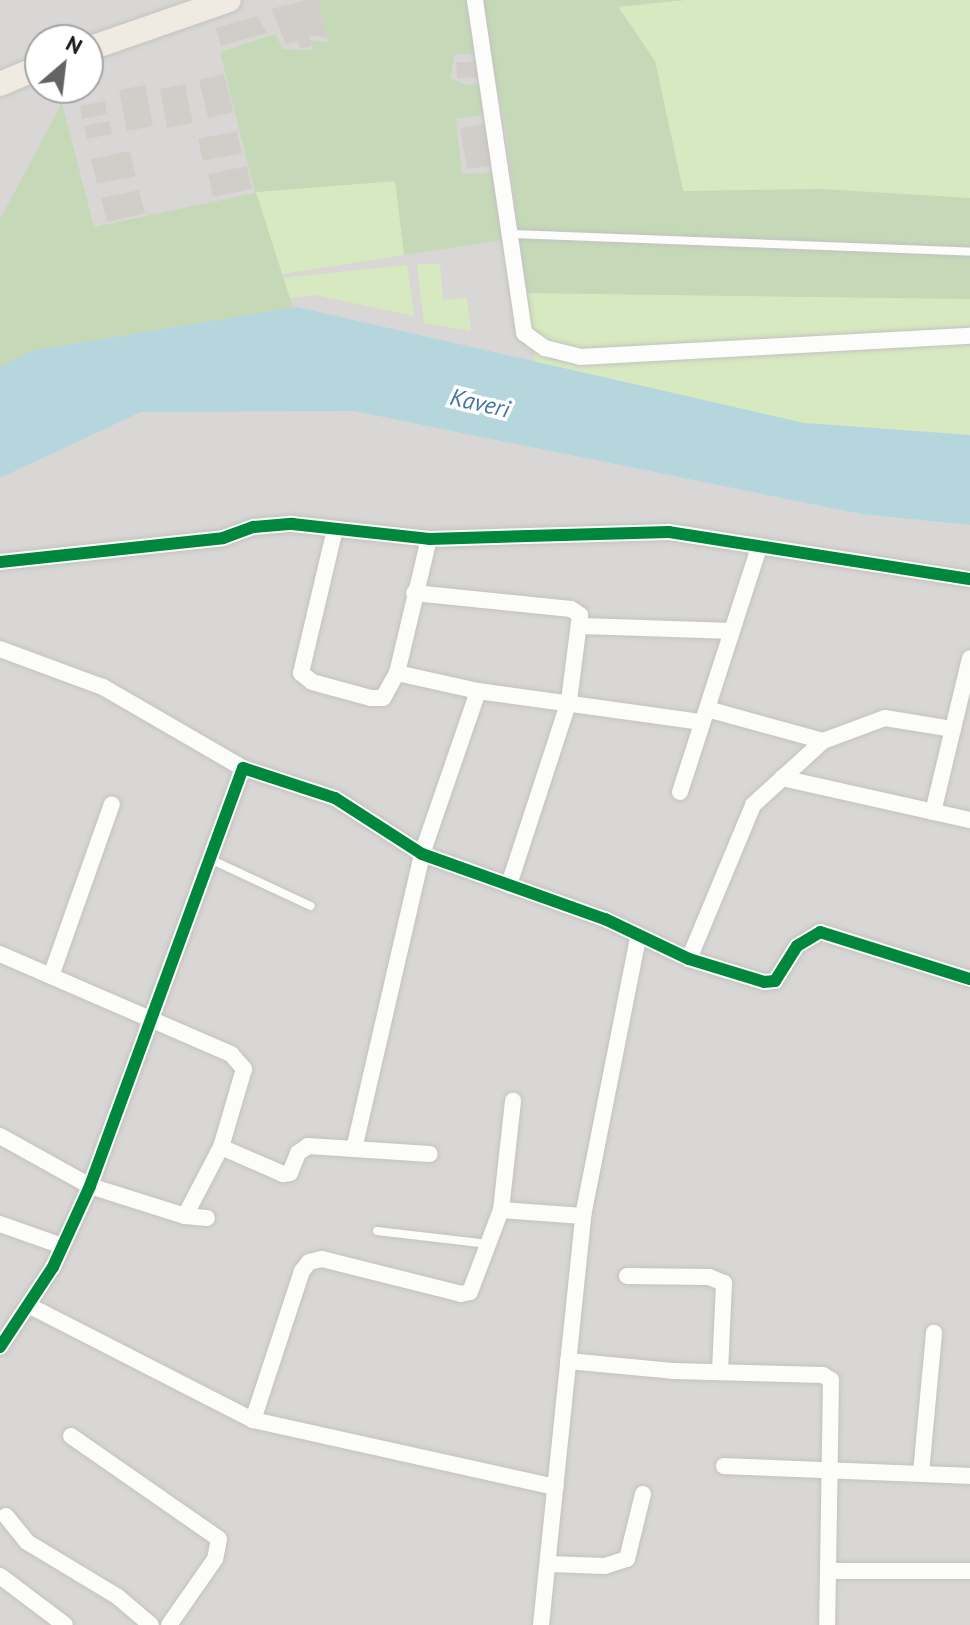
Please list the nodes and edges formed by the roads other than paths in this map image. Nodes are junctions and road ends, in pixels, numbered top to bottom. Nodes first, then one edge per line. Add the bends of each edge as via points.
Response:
1 (229, 0) edge
2 (475, 0) edge
3 (104, 43) edge
4 (24, 74) edge
5 (0, 84) edge
6 (511, 234) junction
7 (970, 252) edge
8 (970, 336) edge
9 (335, 529) junction
10 (429, 539) junction
11 (759, 547) junction
12 (0, 562) edge
13 (970, 579) edge
14 (414, 593) junction
15 (582, 626) junction
16 (732, 631) junction
17 (2, 655) edge
18 (970, 658) edge
19 (397, 673) junction
20 (478, 691) junction
21 (569, 701) junction
22 (705, 715) junction
23 (953, 729) junction
24 (823, 741) junction
25 (243, 768) junction
26 (782, 778) junction
27 (680, 792) dead end
28 (112, 804) dead end
29 (933, 812) junction
30 (970, 820) edge
31 (422, 854) junction
32 (209, 859) junction
33 (509, 885) junction
34 (311, 906) dead end
35 (638, 937) junction
36 (0, 954) edge
37 (689, 959) junction
38 (51, 976) junction
39 (970, 979) edge
40 (149, 1018) junction
41 (513, 1101) dead end
42 (0, 1136) edge
43 (221, 1147) junction
44 (354, 1149) junction
45 (430, 1154) dead end
46 (90, 1186) junction
47 (501, 1210) junction
48 (185, 1216) junction
49 (583, 1216) junction
50 (207, 1218) dead end
51 (0, 1224) edge
52 (377, 1231) dead end
53 (490, 1245) junction
54 (62, 1246) junction
55 (627, 1276) dead end
56 (28, 1305) junction
57 (934, 1333) dead end
58 (0, 1347) edge
59 (568, 1361) junction
60 (720, 1370) junction
61 (253, 1420) junction
62 (71, 1436) dead end
63 (724, 1466) dead end
64 (831, 1469) junction
65 (921, 1473) junction
66 (970, 1476) edge
67 (556, 1487) junction
68 (643, 1494) dead end
69 (2, 1514) edge
70 (548, 1564) junction
71 (829, 1571) junction
72 (970, 1571) edge
73 (0, 1576) edge
74 (65, 1625) edge
75 (151, 1625) edge
76 (169, 1625) edge
77 (541, 1625) edge
78 (827, 1625) edge

1 - 3 main road
2 - 6 street
4 - 5 main road
6 - 7 lane
6 - 8 street via 524,333 545,348 580,357
9 - 10 street
9 - 12 street via 254,527 223,538
9 - 19 street via 301,673 312,682 371,698 383,698
10 - 11 street via 669,532
10 - 14 street
11 - 13 street
11 - 16 street
14 - 15 street via 571,609 580,615
14 - 19 street
15 - 16 street
15 - 21 street
16 - 22 street
17 - 25 street via 103,687
18 - 23 street
19 - 20 street
20 - 21 street
20 - 31 street
21 - 22 street
21 - 33 street
22 - 24 street
22 - 27 street
23 - 24 street via 885,718
23 - 29 street
24 - 26 street
25 - 31 street via 335,798
25 - 32 street
26 - 29 street
26 - 37 street via 753,805
28 - 38 street
29 - 30 street
31 - 33 street
31 - 44 street
32 - 34 lane
32 - 40 street
33 - 35 street via 605,919
35 - 37 street
35 - 49 street
36 - 38 street
37 - 39 street via 775,981 808,935 832,932
38 - 40 street
40 - 43 street via 231,1054 244,1069
40 - 46 street
41 - 47 street
42 - 46 street
43 - 44 street via 283,1174 290,1173 302,1148
43 - 48 street
44 - 45 street
46 - 48 street
46 - 54 street
47 - 49 street
47 - 53 street
48 - 50 street
49 - 59 street
51 - 54 street
52 - 53 lane
53 - 61 street via 478,1282 461,1294 322,1259 309,1262
54 - 56 street
55 - 60 street via 709,1277 724,1283
56 - 58 street
56 - 61 street
57 - 65 street
59 - 60 street
59 - 67 street
60 - 64 street via 823,1375 831,1380
61 - 67 street
62 - 76 street via 219,1539 215,1559
63 - 64 street
64 - 65 street
64 - 71 street
65 - 66 street
67 - 70 street
68 - 70 street via 627,1559 605,1566
69 - 75 street via 27,1542 118,1597
70 - 77 street
71 - 72 street
71 - 78 street
73 - 74 street

